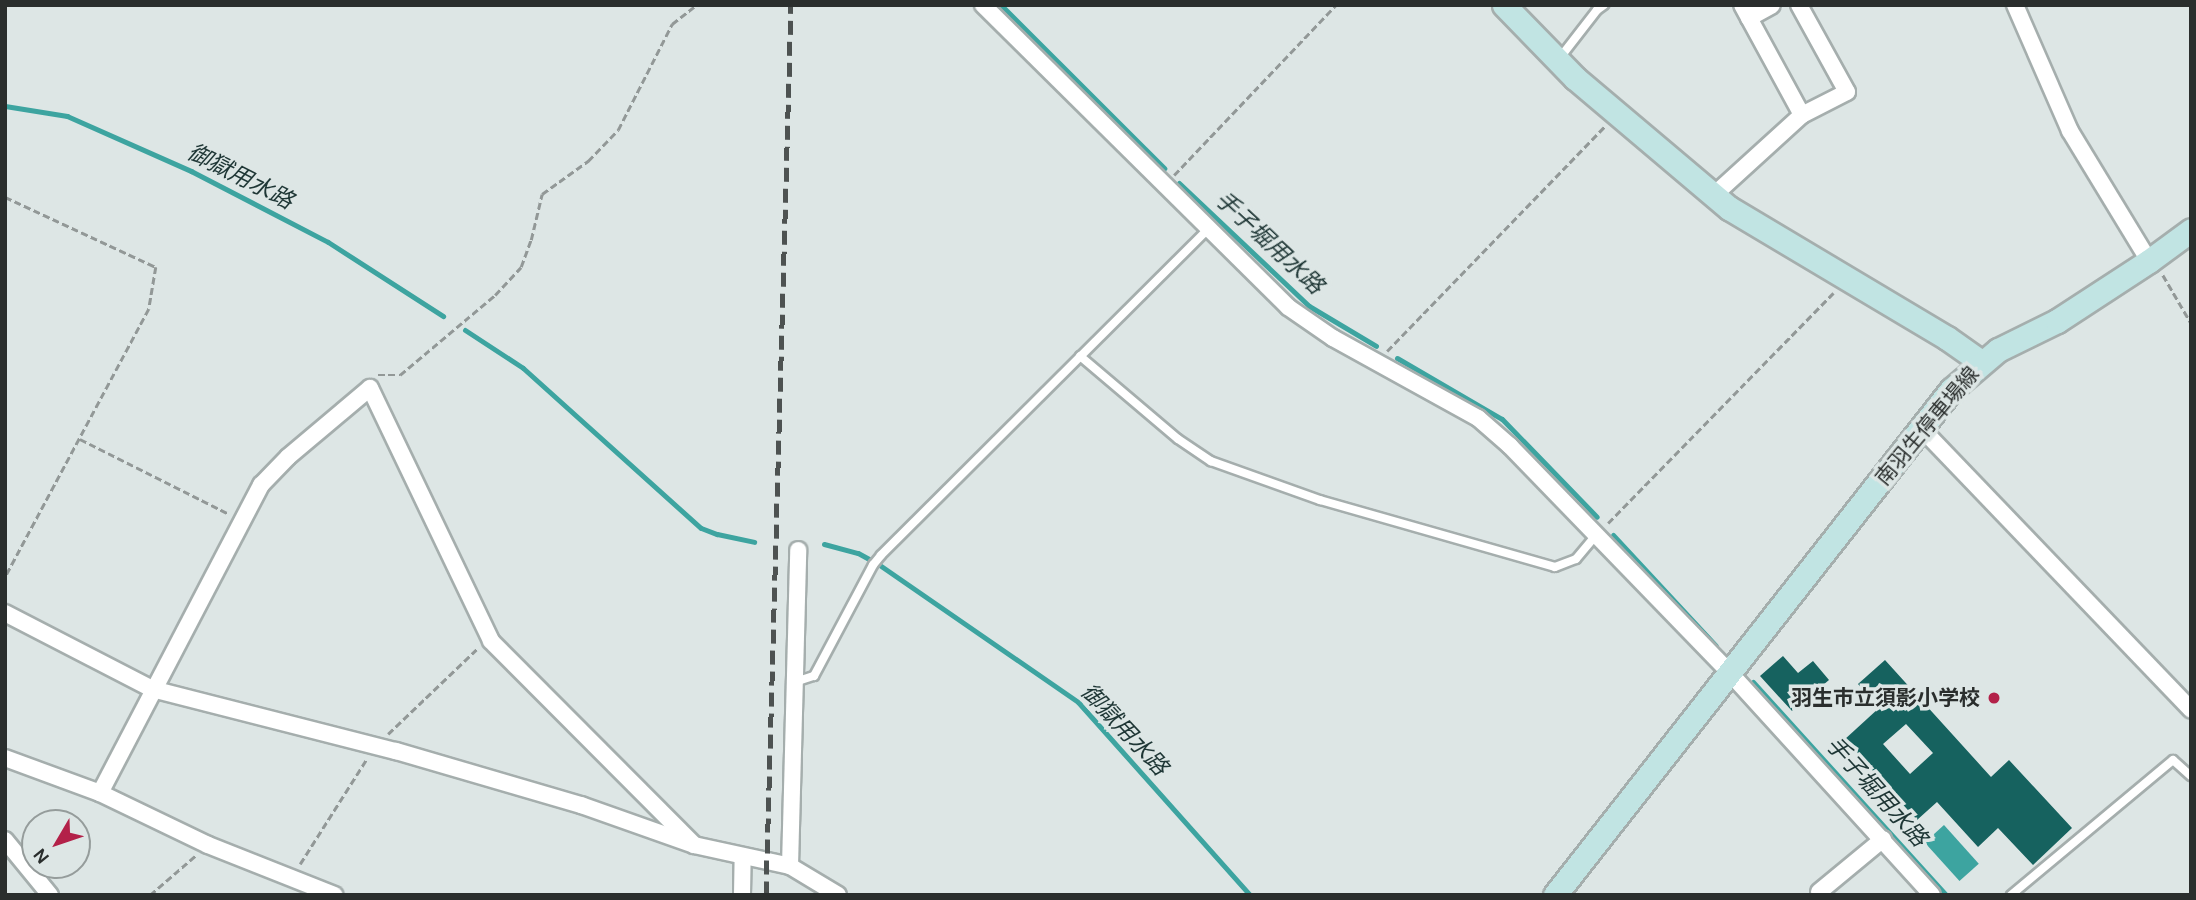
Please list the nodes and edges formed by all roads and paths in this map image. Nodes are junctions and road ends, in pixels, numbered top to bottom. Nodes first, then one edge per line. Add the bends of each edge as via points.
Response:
1 (696, 5) edge
2 (983, 5) edge
3 (1336, 5) edge
4 (1504, 5) edge
5 (1604, 5) edge
6 (1772, 5) edge
7 (1799, 5) edge
8 (2015, 5) edge
9 (1745, 12) edge
10 (1557, 61) junction
11 (1615, 113) junction
12 (1802, 115) junction
13 (1164, 186) junction
14 (1714, 195) junction
15 (5, 197) edge
16 (1207, 230) junction
17 (2191, 230) edge
18 (2151, 260) junction
19 (1847, 278) junction
20 (2191, 323) edge
21 (1080, 356) junction
22 (1981, 362) junction
23 (1379, 363) junction
24 (370, 388) junction
25 (1921, 428) junction
26 (80, 439) junction
27 (243, 521) junction
28 (1596, 535) junction
29 (798, 550) dead end
30 (5, 578) edge
31 (5, 613) edge
32 (490, 637) junction
33 (1730, 673) junction
34 (796, 682) junction
35 (152, 689) junction
36 (2191, 710) edge
37 (376, 746) junction
38 (5, 758) edge
39 (2191, 776) edge
40 (100, 793) junction
41 (1883, 839) junction
42 (5, 840) edge
43 (208, 845) junction
44 (694, 845) junction
45 (743, 856) junction
46 (790, 866) junction
47 (291, 878) junction
48 (1819, 892) dead end
49 (50, 895) edge
50 (150, 895) edge
51 (334, 895) edge
52 (742, 895) edge
53 (838, 895) edge
54 (1555, 895) edge
55 (1932, 895) edge
56 (2011, 895) edge

1 - 24 path via 672,24 618,130 588,161 542,194 521,267 495,295 400,375 379,373
2 - 13 street
3 - 13 path
4 - 10 main road, 南羽生停車場線
5 - 10 lane
6 - 9 street
7 - 12 street via 1847,92
8 - 18 street via 2070,131
9 - 12 street
10 - 11 main road, 南羽生停車場線
11 - 14 main road, 南羽生停車場線
11 - 23 path
12 - 14 street
13 - 16 street
14 - 19 main road, 南羽生停車場線
15 - 26 path via 156,267 149,309
16 - 21 lane
16 - 23 street via 1288,307
17 - 18 main road
18 - 20 path
18 - 22 main road via 2057,321
19 - 22 main road, 南羽生停車場線
19 - 28 path
21 - 28 lane via 1211,461 1320,500 1555,567 1576,559
21 - 34 lane via 881,555 814,676
22 - 25 main road, 南羽生停車場線
23 - 28 street via 1493,430
24 - 27 street via 261,485
24 - 32 street
25 - 33 main road, 南羽生停車場線
25 - 36 street
26 - 27 path
26 - 30 path
27 - 35 street
28 - 33 street
29 - 34 street
31 - 35 street
32 - 37 path
32 - 44 street
33 - 41 street
33 - 54 main road, 南羽生停車場線
34 - 46 street
35 - 37 street
35 - 40 street
37 - 44 street via 581,805
37 - 47 path
38 - 40 street
39 - 56 lane via 2174,760
40 - 43 street
41 - 48 street
41 - 55 street
42 - 49 street
43 - 47 street
43 - 50 path
44 - 45 street
45 - 46 street
45 - 52 street
46 - 53 street
47 - 51 street

